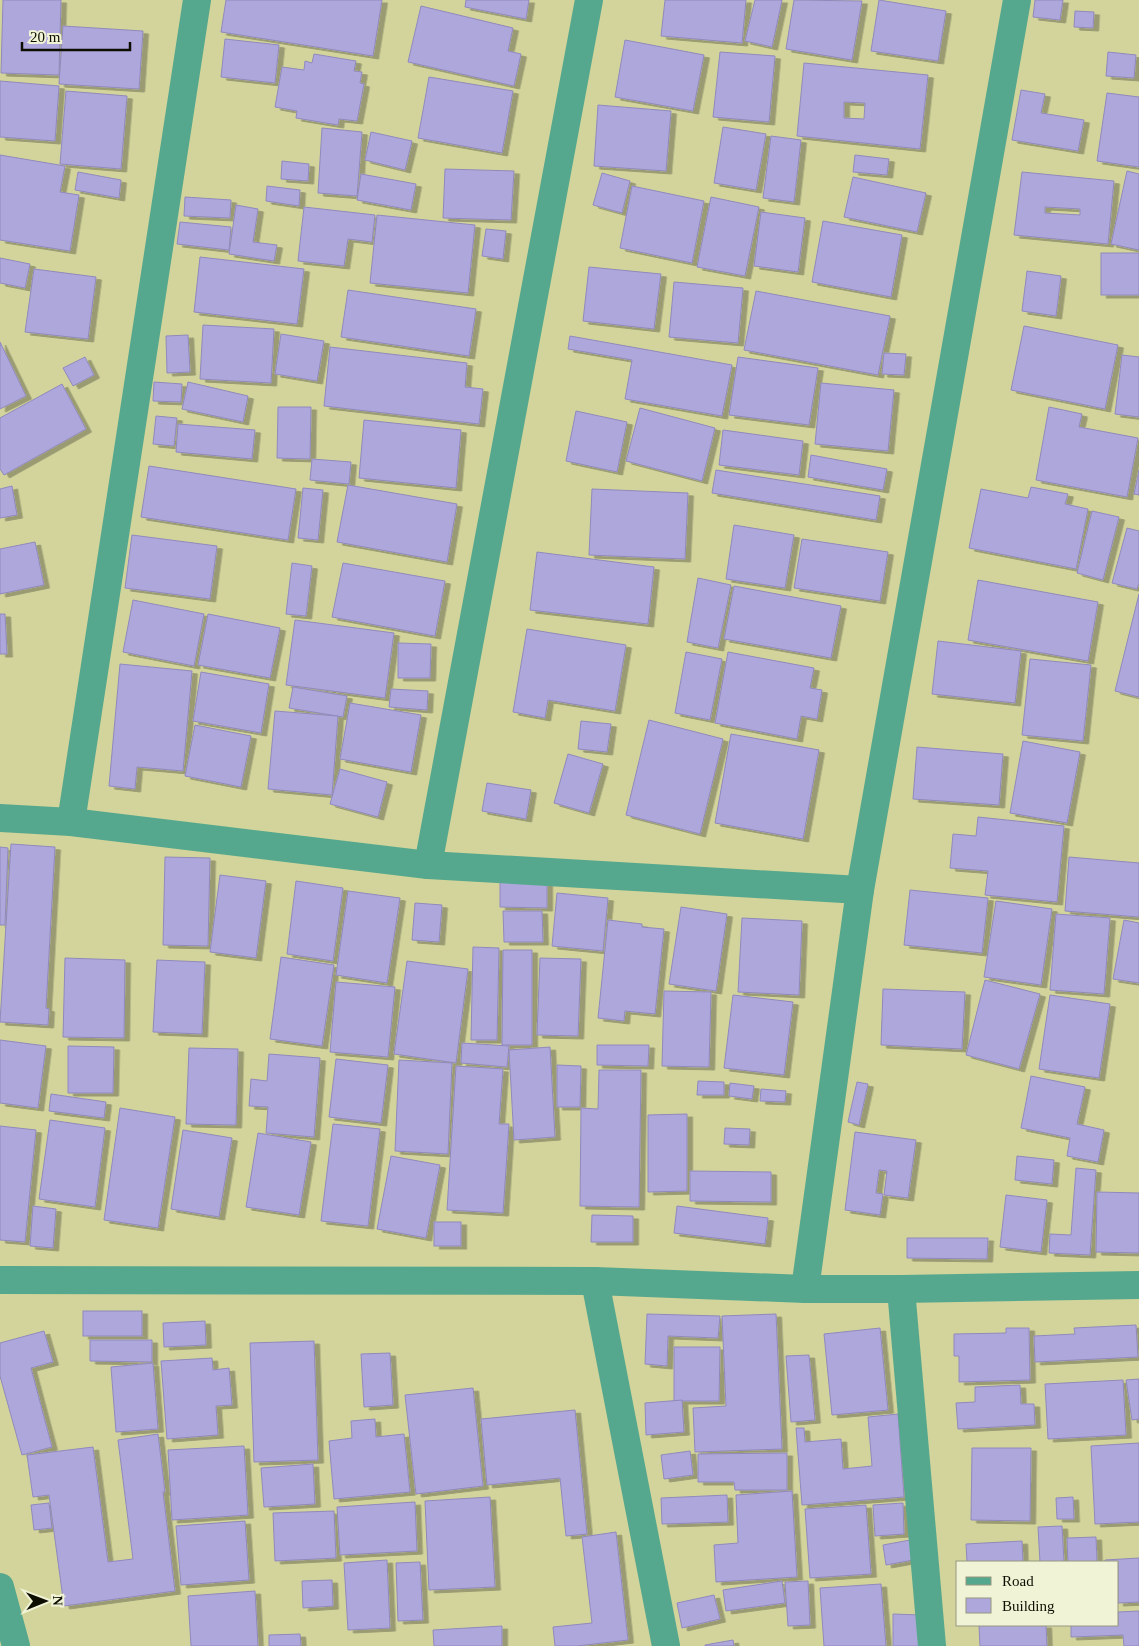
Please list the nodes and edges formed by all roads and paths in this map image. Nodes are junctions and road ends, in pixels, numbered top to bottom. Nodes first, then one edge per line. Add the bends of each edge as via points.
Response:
1 (197, 0) edge
2 (589, 0) edge
3 (1017, 0) edge
4 (0, 818) edge
5 (71, 822) junction
6 (428, 864) junction
7 (860, 890) junction
8 (0, 1280) edge
9 (594, 1281) junction
10 (1139, 1285) edge
11 (804, 1289) junction
12 (901, 1289) junction
13 (0, 1587) edge
14 (16, 1646) edge
15 (666, 1646) edge
16 (932, 1646) edge

1 - 5 street
2 - 6 street
3 - 7 street
4 - 5 street
5 - 6 street
6 - 7 street
7 - 11 street
8 - 9 street
9 - 11 street
9 - 15 street
10 - 12 street
11 - 12 street
12 - 16 street
13 - 14 street

